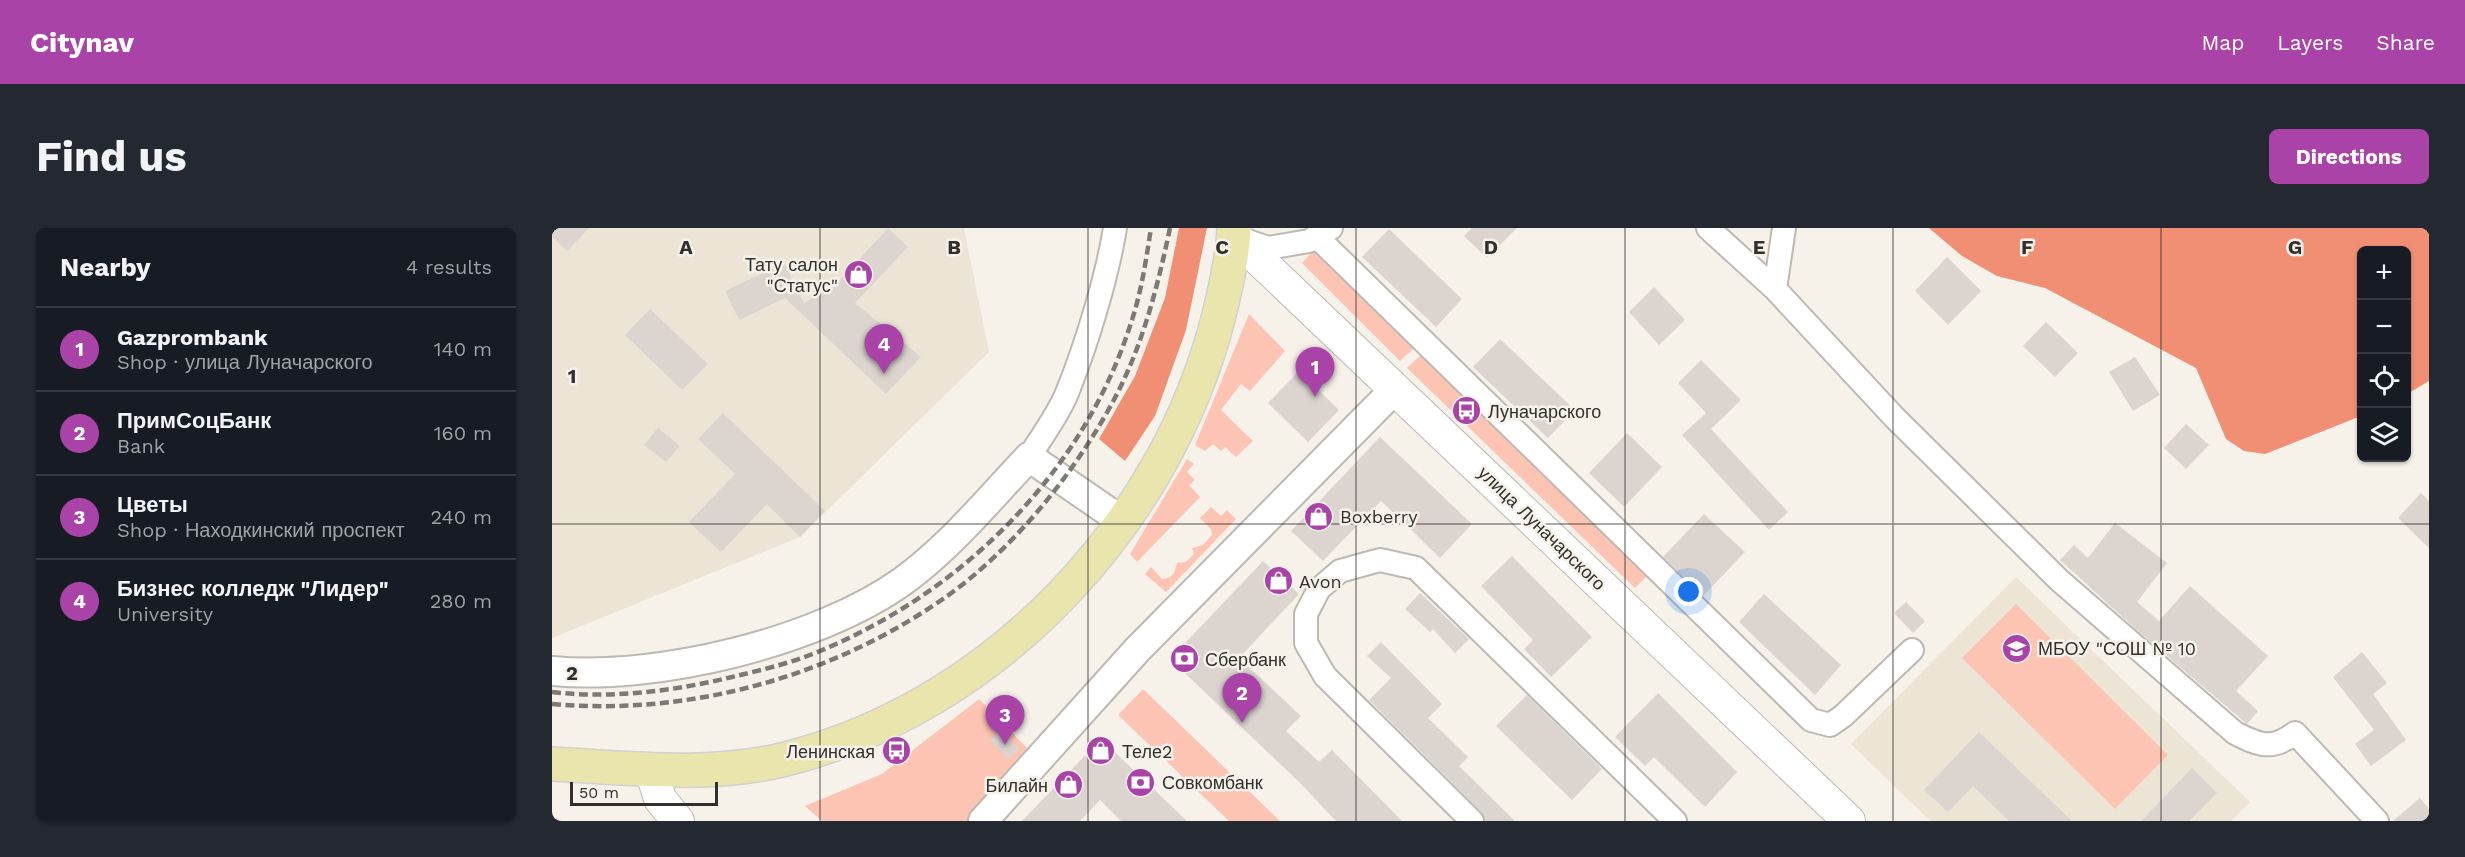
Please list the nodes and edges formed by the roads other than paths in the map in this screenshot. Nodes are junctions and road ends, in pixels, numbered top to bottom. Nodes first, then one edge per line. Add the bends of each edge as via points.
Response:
1 (1114, 228) edge
2 (1708, 228) edge
3 (1784, 228) edge
4 (1234, 232) edge
5 (1324, 233) edge
6 (1775, 289) junction
7 (1395, 389) junction
8 (1029, 457) junction
9 (1122, 521) junction
10 (1911, 650) dead end
11 (552, 671) edge
12 (552, 764) edge
13 (651, 770) junction
14 (678, 821) edge
15 (983, 821) edge
16 (1472, 821) edge
17 (1675, 821) edge
18 (1849, 821) edge
19 (2377, 821) edge

1 - 8 street via 1090,324 1066,395
2 - 6 street
3 - 6 street
4 - 5 street via 1268,248 1309,242
4 - 7 main road, улица Луначарского
4 - 9 main road via 1224,294 1201,376 1166,451
5 - 10 street via 1811,720 1830,725 1843,716
6 - 19 street via 1895,418 2059,580 2235,733 2268,745 2295,733
7 - 15 street via 1137,650
7 - 18 main road, улица Луначарского
8 - 9 street
8 - 11 street via 934,555 903,581 866,604 815,627 748,650 681,664 626,671
9 - 13 main road via 1070,585 1027,629 982,666 932,699 885,723 786,759 693,771
12 - 13 main road
13 - 14 main road via 660,799
16 - 17 street via 1325,676 1306,643 1306,614 1319,589 1340,571 1380,560 1416,568

